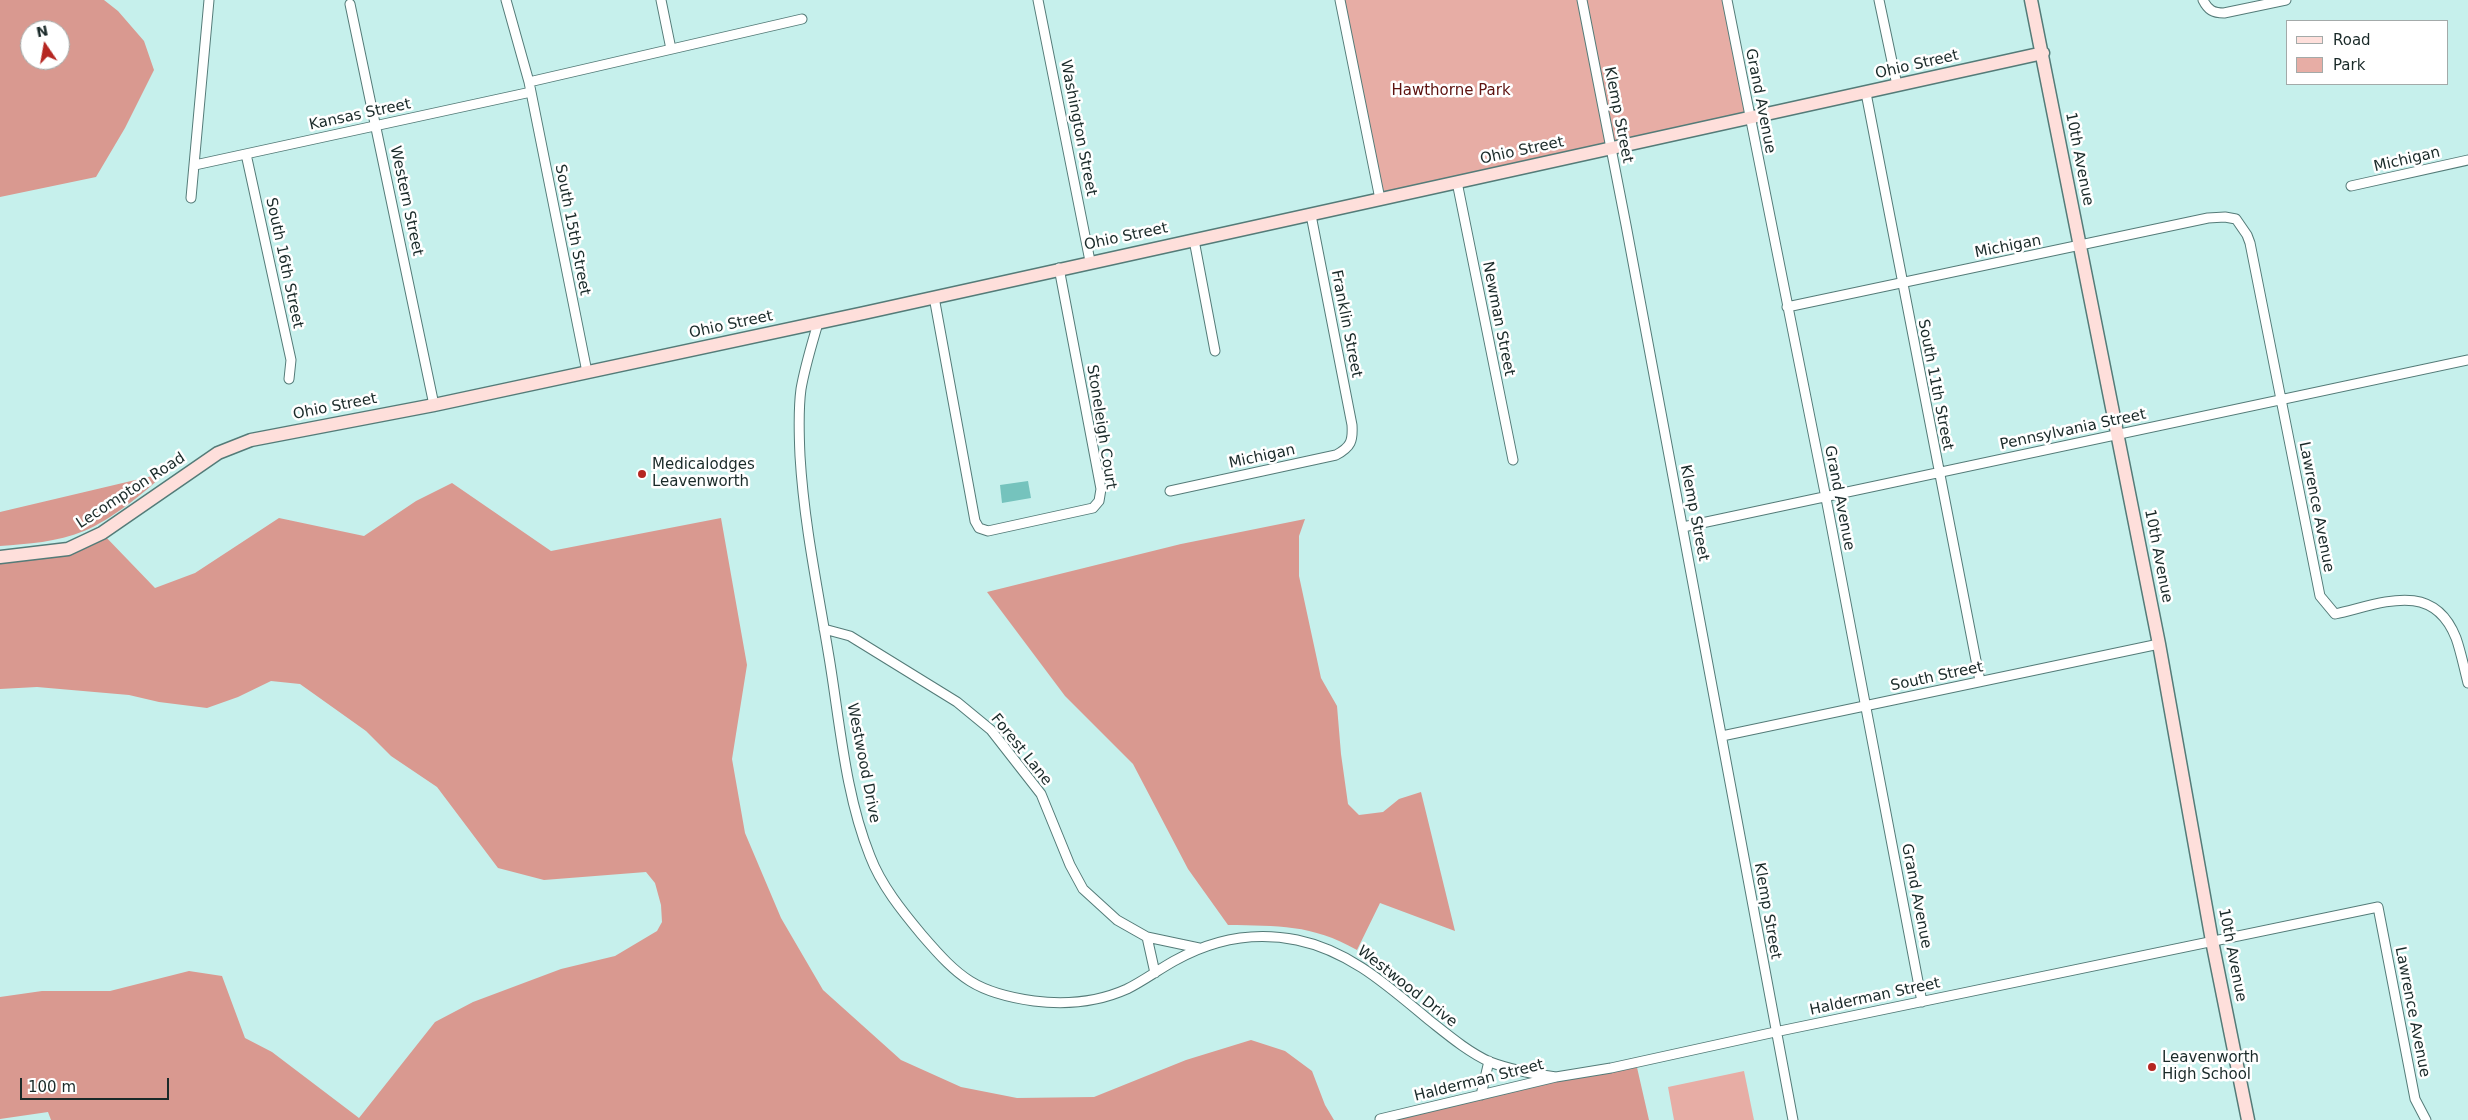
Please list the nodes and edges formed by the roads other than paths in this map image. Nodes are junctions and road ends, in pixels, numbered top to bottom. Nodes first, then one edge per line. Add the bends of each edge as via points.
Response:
1 (208, 0) edge
2 (506, 0) edge
3 (661, 0) edge
4 (1038, 0) edge
5 (1340, 0) edge
6 (1582, 0) edge
7 (1727, 0) edge
8 (1879, 0) edge
9 (2032, 0) edge
10 (2203, 0) edge
11 (2286, 0) edge
12 (350, 4) dead end
13 (802, 19) dead end
14 (671, 49) junction
15 (2042, 53) junction
16 (528, 82) junction
17 (1897, 85) junction
18 (531, 92) junction
19 (1866, 93) junction
20 (1749, 119) junction
21 (375, 126) junction
22 (1611, 148) junction
23 (246, 154) junction
24 (2468, 160) edge
25 (195, 165) junction
26 (1457, 182) junction
27 (2351, 186) dead end
28 (191, 198) dead end
29 (1380, 199) junction
30 (1311, 215) junction
31 (2236, 219) joint
32 (1194, 240) junction
33 (2080, 246) junction
34 (1090, 261) junction
35 (1059, 268) junction
36 (1901, 282) junction
37 (934, 297) junction
38 (1786, 307) junction
39 (818, 323) junction
40 (1215, 351) dead end
41 (2468, 360) edge
42 (587, 372) junction
43 (289, 379) dead end
44 (2281, 400) junction
45 (434, 405) junction
46 (2117, 434) junction
47 (1353, 438) joint
48 (218, 454) joint
49 (1513, 460) dead end
50 (1939, 474) junction
51 (1170, 491) dead end
52 (1826, 498) junction
53 (1683, 527) junction
54 (0, 557) edge
55 (824, 629) junction
56 (2159, 644) junction
57 (1980, 681) junction
58 (2468, 683) edge
59 (1866, 707) junction
60 (1722, 736) junction
61 (2378, 907) joint
62 (1147, 936) junction
63 (2212, 941) junction
64 (1199, 948) junction
65 (1155, 973) junction
66 (1922, 1002) junction
67 (1775, 1032) junction
68 (1490, 1061) junction
69 (1556, 1077) junction
70 (1481, 1095) junction
71 (1380, 1119) edge
72 (1793, 1120) edge
73 (2248, 1120) edge
74 (2426, 1120) edge

1 - 25 street
2 - 16 street
3 - 14 street
4 - 34 street, Washington Street
5 - 29 street
6 - 22 street, Klemp Street
7 - 20 street, Grand Avenue
8 - 17 street
9 - 15 street, 10th Avenue
10 - 11 street via 2214,13
12 - 21 street, Western Street
13 - 14 street
14 - 16 street
15 - 17 street, Ohio Street
15 - 33 street, 10th Avenue
16 - 18 street, South 15th Street
17 - 19 street, Ohio Street
18 - 21 street, Kansas Street
18 - 42 street, South 15th Street
19 - 20 street, Ohio Street
19 - 36 street, South 11th Street
20 - 22 street, Ohio Street
20 - 38 street, Grand Avenue
21 - 23 street, Kansas Street
21 - 45 street, Western Street
22 - 26 street, Ohio Street
22 - 53 street, Klemp Street
23 - 25 street, Kansas Street
23 - 43 street, South 16th Street via 291,360
24 - 27 street, Michigan
25 - 28 street
26 - 29 street, Ohio Street
26 - 49 street, Newman Street
29 - 30 street, Ohio Street
30 - 32 street, Ohio Street
30 - 47 street, Franklin Street
31 - 33 street, Michigan via 2208,218
31 - 44 street, Lawrence Avenue via 2250,243
32 - 34 street, Ohio Street
32 - 40 street
33 - 36 street, Michigan
33 - 46 street, 10th Avenue
34 - 35 street, Ohio Street
35 - 37 street, Ohio Street
35 - 37 street, Stoneleigh Court via 1101,489 1099,501 1092,508 988,531 979,528 975,521
36 - 38 street, Michigan
36 - 50 street, South 11th Street
37 - 39 street, Ohio Street
38 - 52 street, Grand Avenue
39 - 42 street, Ohio Street
39 - 55 street, Westwood Drive via 801,389 799,429 814,582
41 - 44 street, Pennsylvania Street
42 - 45 street, Ohio Street
44 - 46 street, Pennsylvania Street
44 - 58 street, Lawrence Avenue via 2317,588 2326,605 2335,614 2402,599 2427,603 2444,616 2456,638
45 - 48 street, Ohio Street via 251,440
46 - 50 street, Pennsylvania Street
46 - 56 street, 10th Avenue
47 - 51 street, Michigan via 1346,450 1336,455
48 - 54 street, Lecompton Road via 102,533 68,549
50 - 52 street, Pennsylvania Street
50 - 57 street, South 11th Street
52 - 53 street, Pennsylvania Street
52 - 59 street, Grand Avenue
53 - 60 street, Klemp Street
55 - 62 street, Forest Lane via 850,636 957,702 992,730 1041,794 1083,889 1117,920
55 - 65 street, Westwood Drive via 854,805 870,859 900,909 952,969 985,991 1019,999 1068,1004 1102,998
56 - 57 street, South Street
56 - 63 street, 10th Avenue
57 - 59 street, South Street
59 - 60 street, South Street
59 - 66 street, Grand Avenue
60 - 67 street, Klemp Street
61 - 63 street, Halderman Street
61 - 74 street, Lawrence Avenue via 2415,1099
62 - 64 street, Forest Lane
62 - 65 street
63 - 66 street, Halderman Street
63 - 73 street, 10th Avenue
64 - 65 street, Westwood Drive
64 - 68 street, Westwood Drive via 1236,937 1278,936 1316,944 1352,960 1453,1040
66 - 67 street, Halderman Street
67 - 69 street, Halderman Street
67 - 72 street
68 - 69 street, Westwood Drive
68 - 70 street
69 - 70 street, Halderman Street
70 - 71 street, Halderman Street

